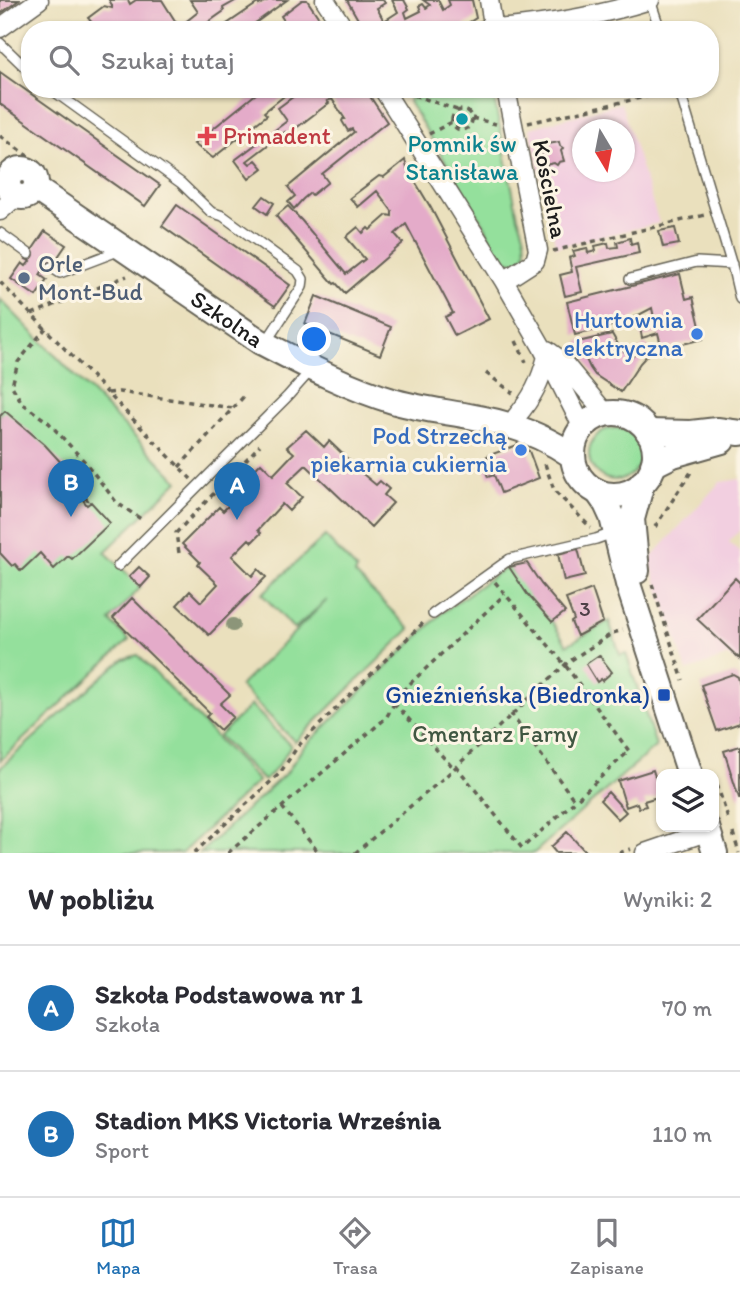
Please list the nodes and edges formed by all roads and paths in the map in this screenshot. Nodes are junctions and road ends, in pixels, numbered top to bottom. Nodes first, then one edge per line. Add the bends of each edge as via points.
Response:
1 (39, 0) edge
2 (326, 0) edge
3 (489, 0) edge
4 (650, 0) edge
5 (339, 21) edge
6 (493, 21) edge
7 (558, 21) edge
8 (657, 21) edge
9 (0, 28) edge
10 (0, 43) edge
11 (21, 63) edge
12 (63, 98) edge
13 (389, 98) edge
14 (423, 98) edge
15 (508, 98) edge
16 (641, 98) edge
17 (675, 98) edge
18 (681, 98) edge
19 (683, 104) junction
20 (459, 110) junction
21 (472, 118) junction
22 (452, 122) junction
23 (502, 125) dead end
24 (523, 125) dead end
25 (427, 135) dead end
26 (12, 187) edge
27 (715, 212) junction
28 (0, 233) edge
29 (123, 249) junction
30 (551, 252) dead end
31 (29, 254) dead end
32 (732, 264) junction
33 (51, 267) dead end
34 (128, 275) dead end
35 (630, 279) dead end
36 (505, 281) junction
37 (0, 282) edge
38 (740, 299) edge
39 (32, 314) junction
40 (46, 328) junction
41 (511, 331) dead end
42 (265, 344) junction
43 (544, 352) junction
44 (313, 368) junction
45 (529, 369) dead end
46 (486, 373) dead end
47 (107, 393) junction
48 (246, 394) dead end
49 (517, 407) junction
50 (233, 408) junction
51 (606, 414) junction
52 (477, 417) junction
53 (581, 429) junction
54 (648, 432) junction
55 (740, 435) edge
56 (264, 441) dead end
57 (543, 456) dead end
58 (573, 456) junction
59 (696, 464) dead end
60 (179, 467) junction
61 (647, 474) junction
62 (197, 486) junction
63 (597, 491) junction
64 (155, 528) junction
65 (652, 531) dead end
66 (605, 536) junction
67 (179, 553) dead end
68 (118, 566) dead end
69 (650, 577) dead end
70 (495, 582) dead end
71 (505, 594) junction
72 (433, 614) joint
73 (632, 626) junction
74 (565, 665) junction
75 (683, 679) dead end
76 (394, 703) junction
77 (511, 714) junction
78 (455, 768) junction
79 (705, 769) edge
80 (575, 800) junction
81 (719, 803) edge
82 (282, 807) junction
83 (710, 837) edge
84 (194, 853) edge
85 (228, 853) edge
86 (319, 853) edge
87 (355, 853) edge
88 (645, 853) edge
89 (739, 853) edge

1 - 9 street
2 - 5 street
3 - 6 street
4 - 7 street
4 - 8 lane
10 - 11 lane
12 - 42 lane via 181,183 211,212 298,271 302,287
13 - 36 street
14 - 20 path
15 - 36 street, Kościelna via 538,250 535,261
16 - 24 path
17 - 19 path
18 - 19 lane
19 - 27 lane
20 - 21 path
20 - 22 path
21 - 22 path via 469,128 462,130
21 - 23 path
22 - 25 path
26 - 29 street, Szkolna
27 - 30 path
27 - 32 lane
28 - 31 lane
29 - 33 lane via 60,273
29 - 42 street, Szkolna
32 - 35 lane via 697,262
32 - 38 lane
34 - 39 path
36 - 43 street
37 - 39 path
39 - 40 path
40 - 47 path
40 - 64 path via 18,362 12,386 22,402 85,462 117,503
41 - 45 path
42 - 44 street, Szkolna
43 - 49 street via 535,392
43 - 51 street via 562,361
43 - 53 street
44 - 52 street, Szkolna via 394,401
44 - 62 lane
46 - 49 path
47 - 50 path
47 - 60 path
48 - 50 path
49 - 52 street, Szkolna
49 - 53 street, Szkolna
50 - 60 path
51 - 53 street
51 - 54 street via 630,416
52 - 58 street, Szkolna via 542,438
53 - 58 street
54 - 55 street via 717,430
54 - 61 street via 654,453
55 - 61 street via 673,455
56 - 67 path via 176,533
57 - 66 path via 554,490
58 - 63 street via 580,477
59 - 65 path
60 - 62 path
61 - 63 street via 632,491 609,495
61 - 73 street via 632,519
62 - 64 lane
63 - 66 street via 612,517
64 - 68 lane
66 - 72 lane via 510,559
66 - 73 street via 628,584
69 - 75 path
70 - 71 path
71 - 74 path
71 - 76 path
72 - 84 path via 298,746 279,774
73 - 74 path via 613,633
73 - 79 street
74 - 77 path
74 - 80 path via 629,751
76 - 78 path
76 - 82 path via 386,718
77 - 78 path
77 - 80 path
78 - 80 path via 522,848
78 - 87 path
81 - 89 path
82 - 85 path
82 - 86 path
83 - 88 street

